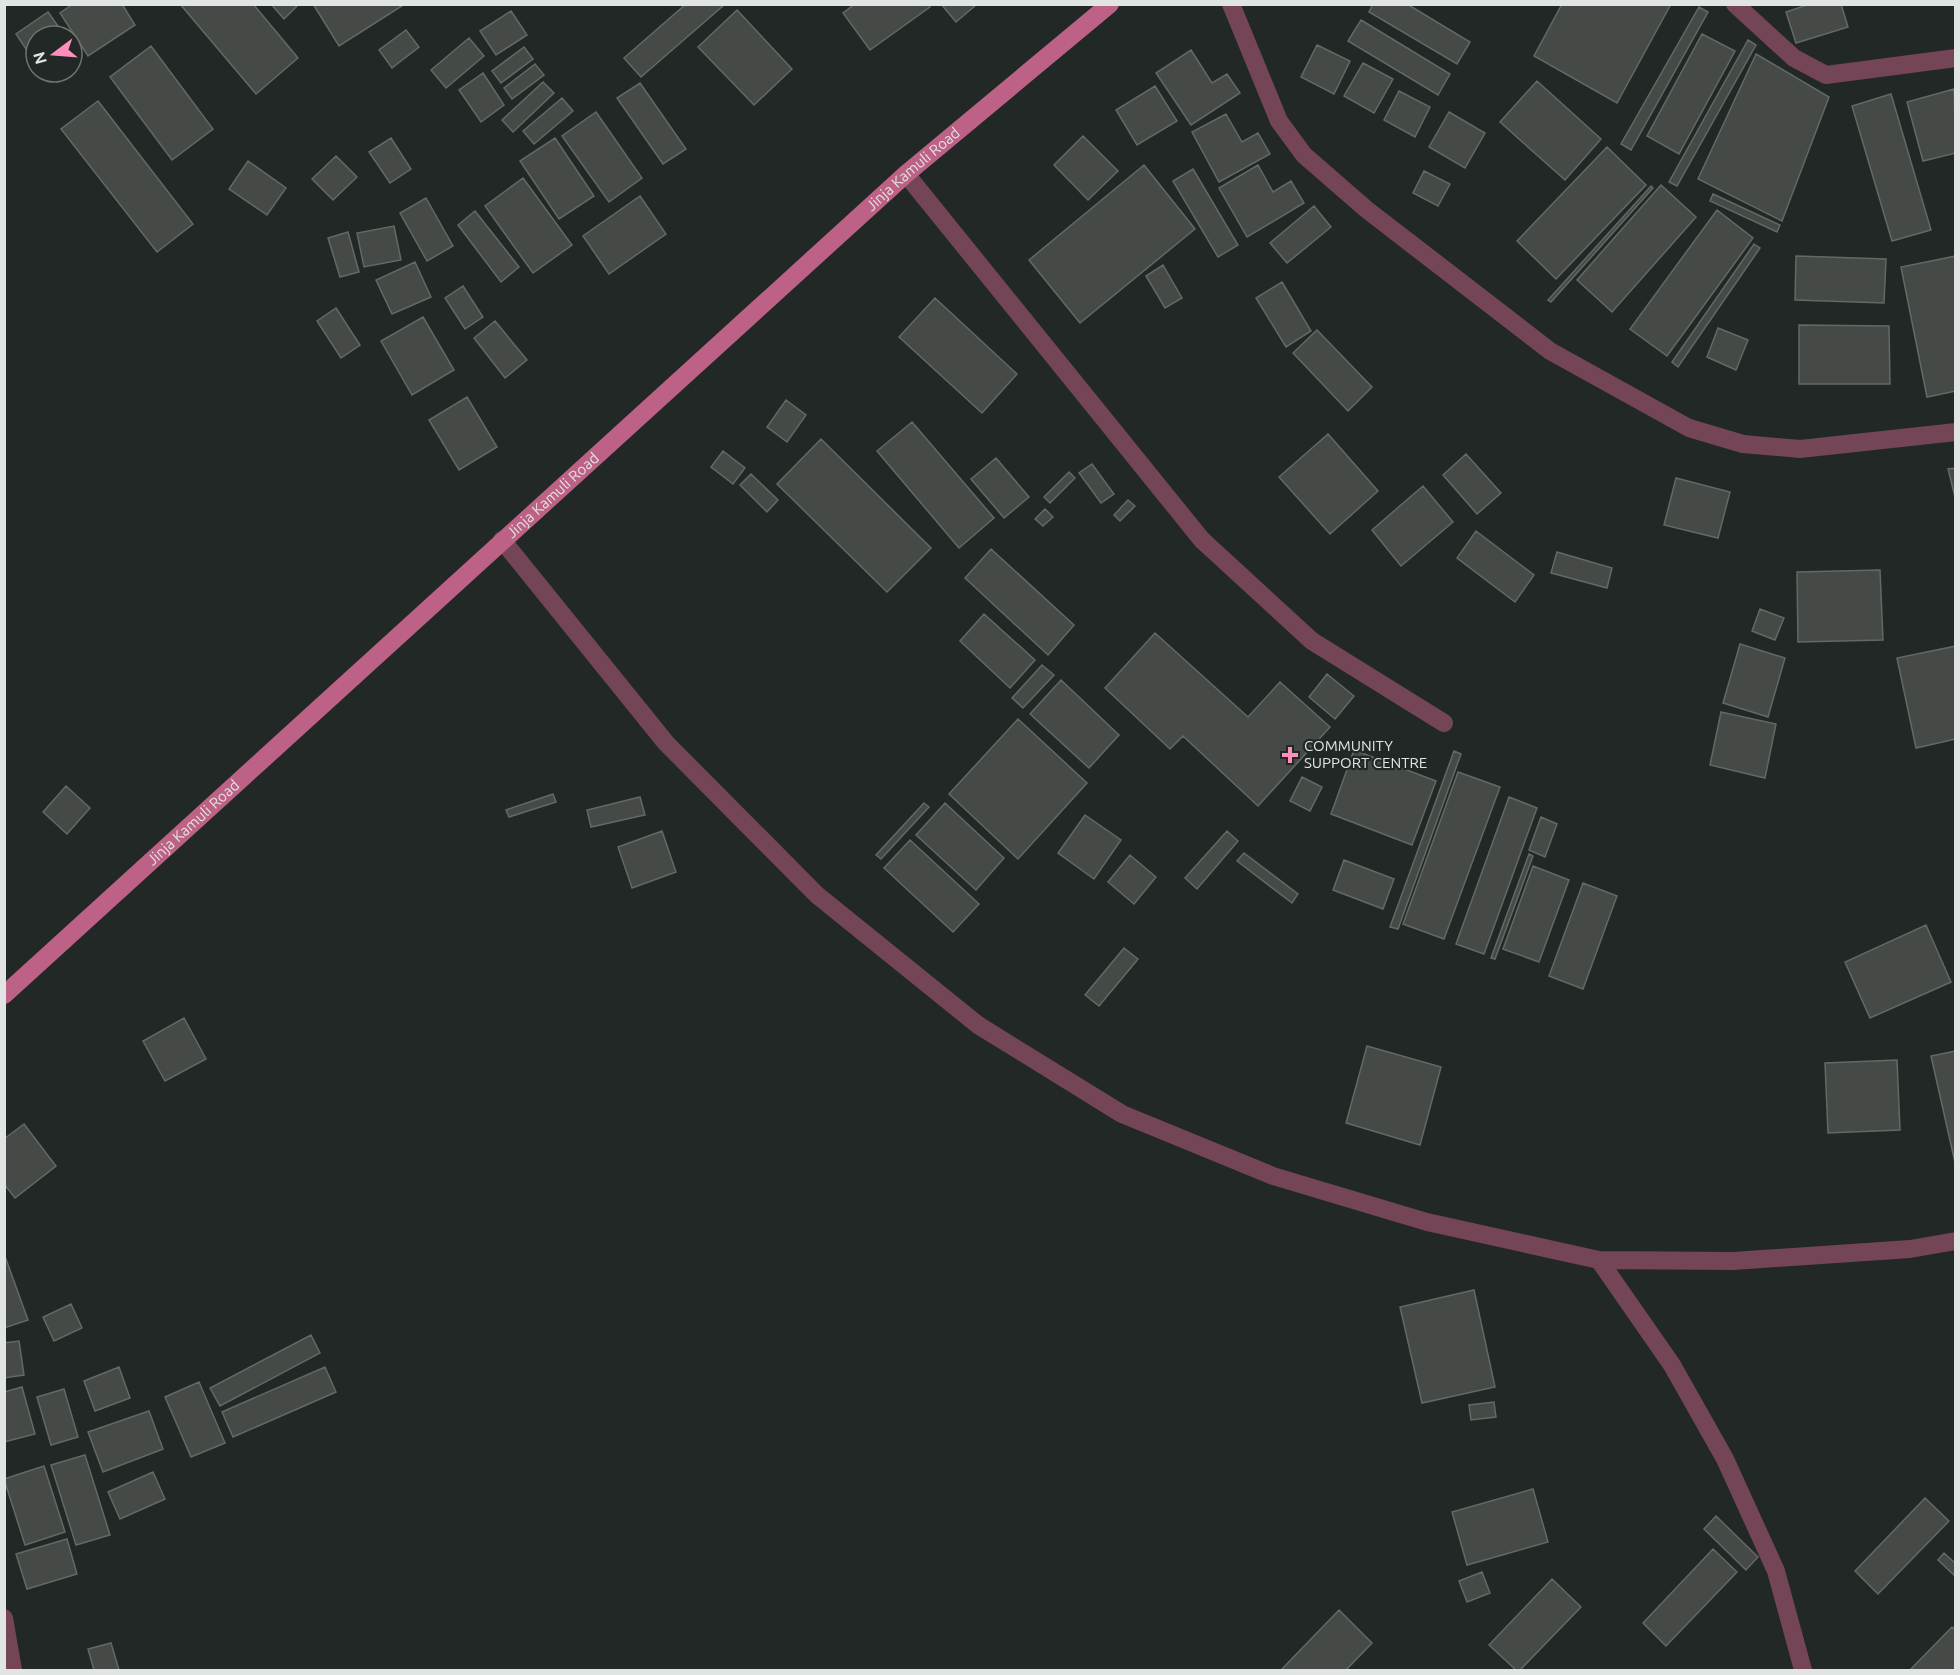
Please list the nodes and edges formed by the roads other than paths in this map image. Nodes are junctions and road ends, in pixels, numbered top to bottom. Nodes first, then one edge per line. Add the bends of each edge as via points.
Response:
1 (1110, 4) edge
2 (1231, 4) edge
3 (1734, 4) edge
4 (1956, 58) edge
5 (906, 174) junction
6 (1956, 432) edge
7 (502, 540) junction
8 (1444, 723) dead end
9 (4, 995) edge
10 (1956, 1241) edge
11 (1599, 1260) junction
12 (4, 1618) edge
13 (13, 1671) edge
14 (1803, 1671) edge

1 - 5 main road, Jinja Kamuli Road
2 - 6 street via 1279,122 1304,155 1366,209 1550,351 1689,428 1743,444 1800,449
3 - 4 street via 1794,58 1826,75
5 - 7 main road, Jinja Kamuli Road
5 - 8 street via 1202,540 1312,641
7 - 9 main road, Jinja Kamuli Road
7 - 11 street via 666,743 817,895 978,1025 1122,1114 1273,1176 1427,1222
10 - 11 street via 1910,1249 1733,1261
11 - 14 street via 1672,1365 1725,1460 1776,1570
12 - 13 street

